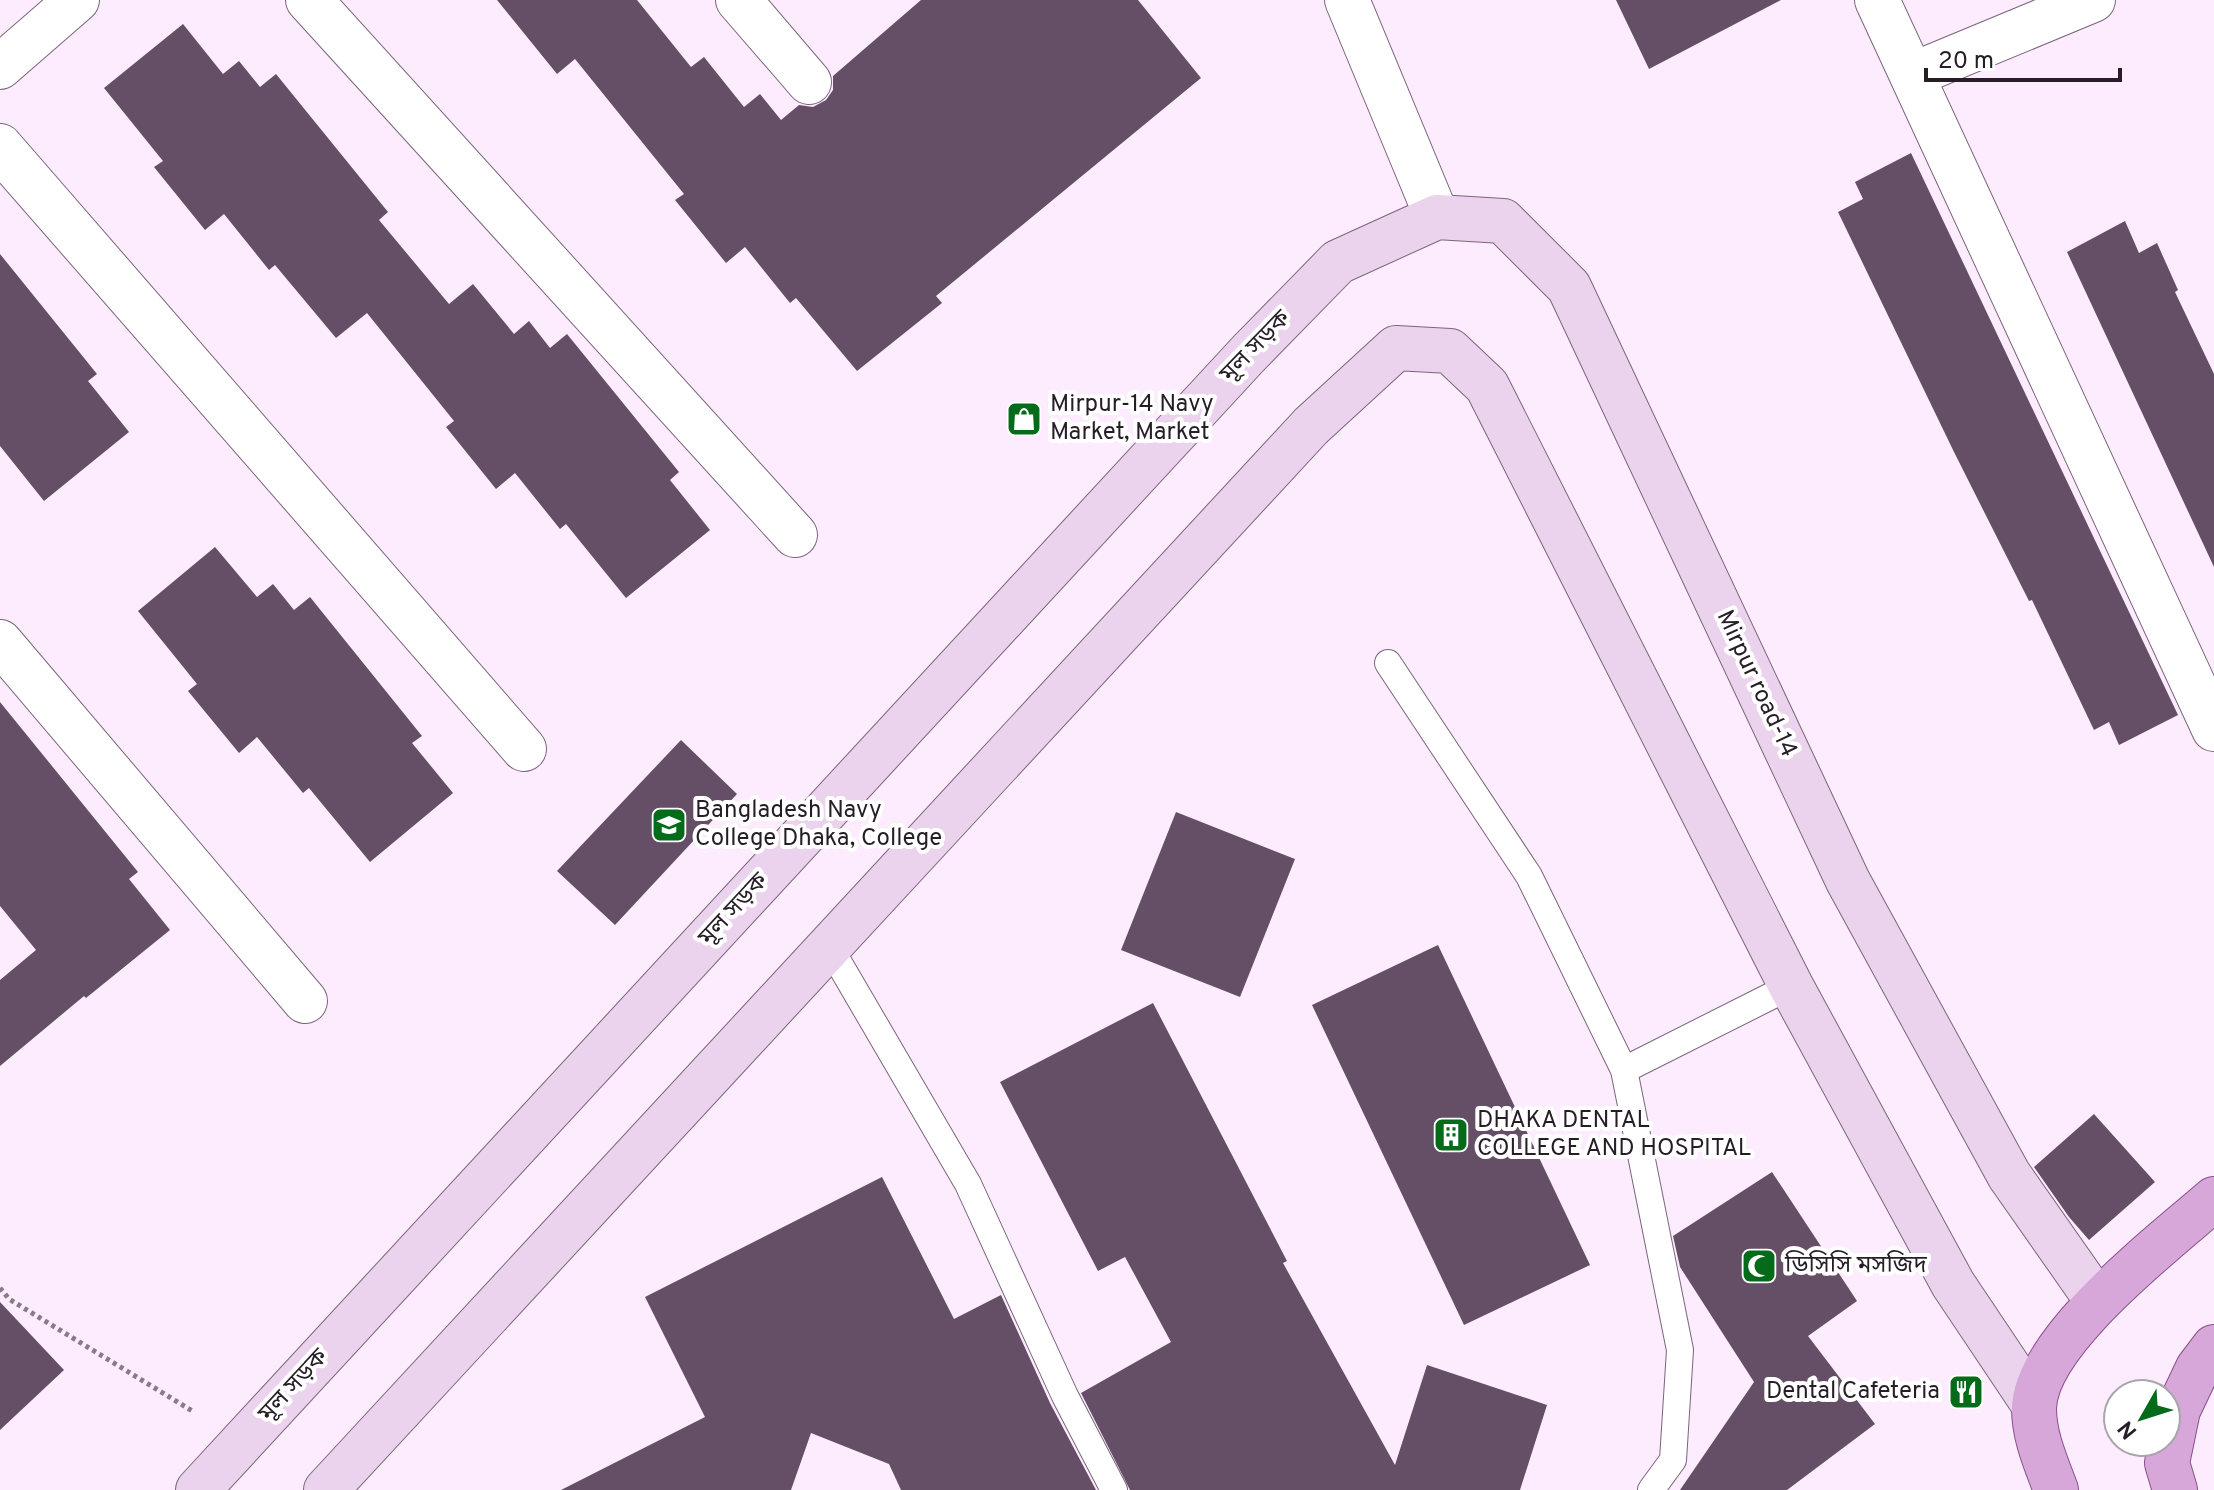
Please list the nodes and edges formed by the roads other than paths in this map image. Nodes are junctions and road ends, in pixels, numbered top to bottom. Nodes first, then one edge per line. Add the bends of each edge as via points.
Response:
1 (77, 0) edge
2 (309, 0) edge
3 (739, 0) edge
4 (1347, 0) edge
5 (1877, 0) edge
6 (2093, 0) edge
7 (0, 67) edge
8 (1912, 75) junction
9 (804, 76) dead end
10 (0, 148) edge
11 (1437, 217) junction
12 (1338, 262) joint
13 (790, 529) dead end
14 (0, 642) edge
15 (1388, 663) dead end
16 (2214, 729) edge
17 (829, 946) junction
18 (1791, 986) junction
19 (305, 1001) dead end
20 (1624, 1070) junction
21 (2214, 1199) edge
22 (2098, 1302) junction
23 (2206, 1357) edge
24 (2040, 1385) junction
25 (198, 1490) edge
26 (326, 1490) edge
27 (1114, 1490) edge
28 (1651, 1490) edge
29 (2056, 1490) edge
30 (2175, 1490) edge

1 - 7 street
2 - 13 street
3 - 9 street
4 - 11 street
5 - 8 street
6 - 8 street
8 - 16 street
10 - 10 street via 524,749
11 - 12 street, Mirpur road-14
11 - 22 street, Mirpur road-14 via 1503,221 1569,287 1848,881 2009,1175
12 - 25 street, মূল সড়ক
14 - 19 street
15 - 20 lane via 1529,876
17 - 18 street via 1311,426 1396,348 1450,351 1487,386
17 - 26 street
17 - 27 lane via 968,1184
18 - 20 lane
18 - 24 street via 1953,1284
20 - 28 lane via 1680,1350 1673,1460
21 - 22 main road
22 - 24 main road
23 - 30 main road via 2178,1410 2167,1463
24 - 29 main road via 2036,1435

